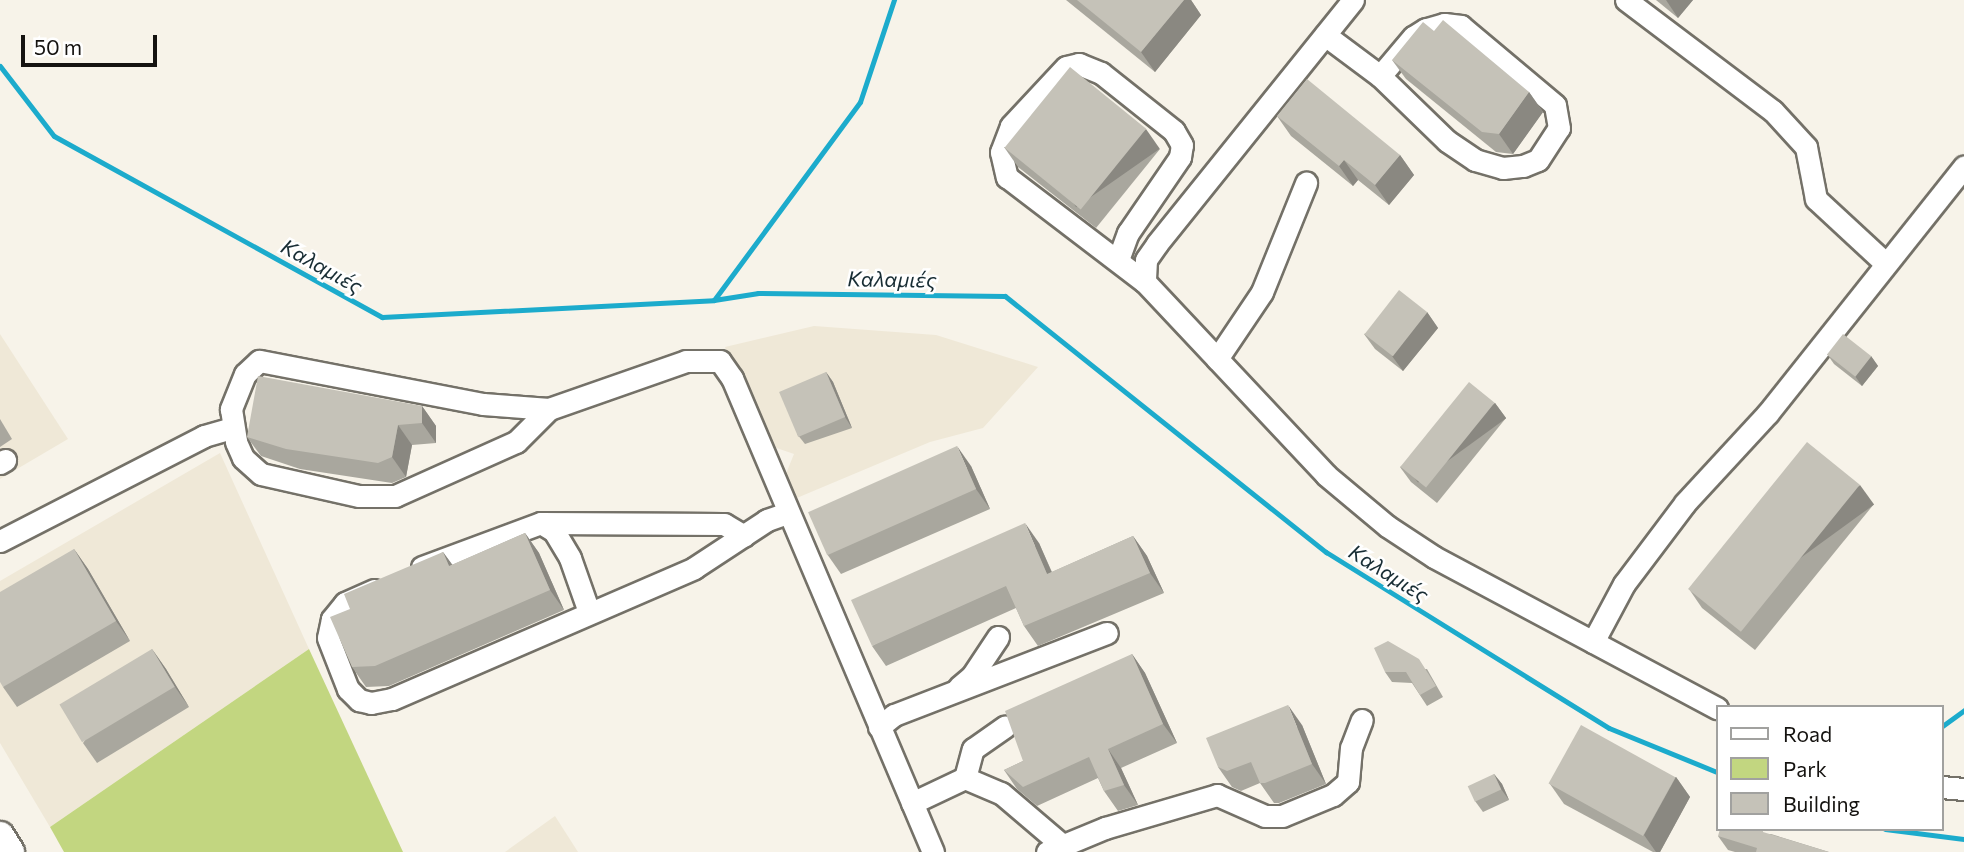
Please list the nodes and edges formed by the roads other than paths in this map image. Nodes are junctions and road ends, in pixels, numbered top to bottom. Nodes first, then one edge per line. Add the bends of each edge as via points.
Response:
1 (1353, 0) edge
2 (1626, 0) edge
3 (1325, 35) junction
4 (1380, 76) junction
5 (1964, 167) edge
6 (1306, 183) dead end
7 (1118, 260) junction
8 (1885, 263) junction
9 (1145, 282) junction
10 (1217, 359) junction
11 (549, 409) junction
12 (232, 428) junction
13 (787, 513) junction
14 (541, 523) junction
15 (744, 536) junction
16 (0, 541) edge
17 (589, 612) junction
18 (1107, 633) dead end
19 (998, 637) dead end
20 (1593, 642) junction
21 (952, 693) junction
22 (1716, 707) edge
23 (1362, 720) dead end
24 (880, 727) junction
25 (1005, 727) edge
26 (965, 778) junction
27 (1943, 787) edge
28 (1964, 789) edge
29 (912, 803) junction
30 (0, 836) edge
31 (1054, 848) edge
32 (10, 852) edge
33 (933, 852) edge

1 - 3 street
2 - 8 street via 1773,111 1806,147 1816,199
3 - 4 street
3 - 9 street via 1157,244 1146,260
4 - 4 street via 1447,141 1475,160 1503,168 1538,160 1559,128 1555,105 1461,26 1444,24 1413,37
5 - 8 street
6 - 10 street via 1262,292
7 - 7 street via 1007,177 1001,152 1011,127 1066,67 1079,64 1101,72 1174,131 1182,145 1180,157 1128,233
7 - 9 street
8 - 20 street via 1768,413 1685,503 1624,584
9 - 10 street
10 - 20 street via 1326,475 1387,526 1434,557
11 - 12 street via 483,404 259,362 245,374 237,390
11 - 12 street via 516,442 395,496 359,496 261,474 243,458
11 - 13 street via 686,361 720,360 732,378
12 - 16 street via 204,436
13 - 15 street
13 - 24 street
14 - 15 street via 724,524
14 - 17 street via 554,531 570,558
14 - 17 street via 345,603 332,619 328,638 334,659 359,701 392,699
15 - 17 street via 694,568
18 - 21 street
19 - 21 street via 972,676
20 - 22 street
21 - 24 street via 894,715
23 - 31 street via 1351,748 1348,782 1334,795 1282,816 1265,816 1217,795
24 - 29 street
25 - 26 street via 973,749
26 - 29 street
26 - 31 street via 1001,793
27 - 28 street
29 - 33 street
30 - 32 main road

